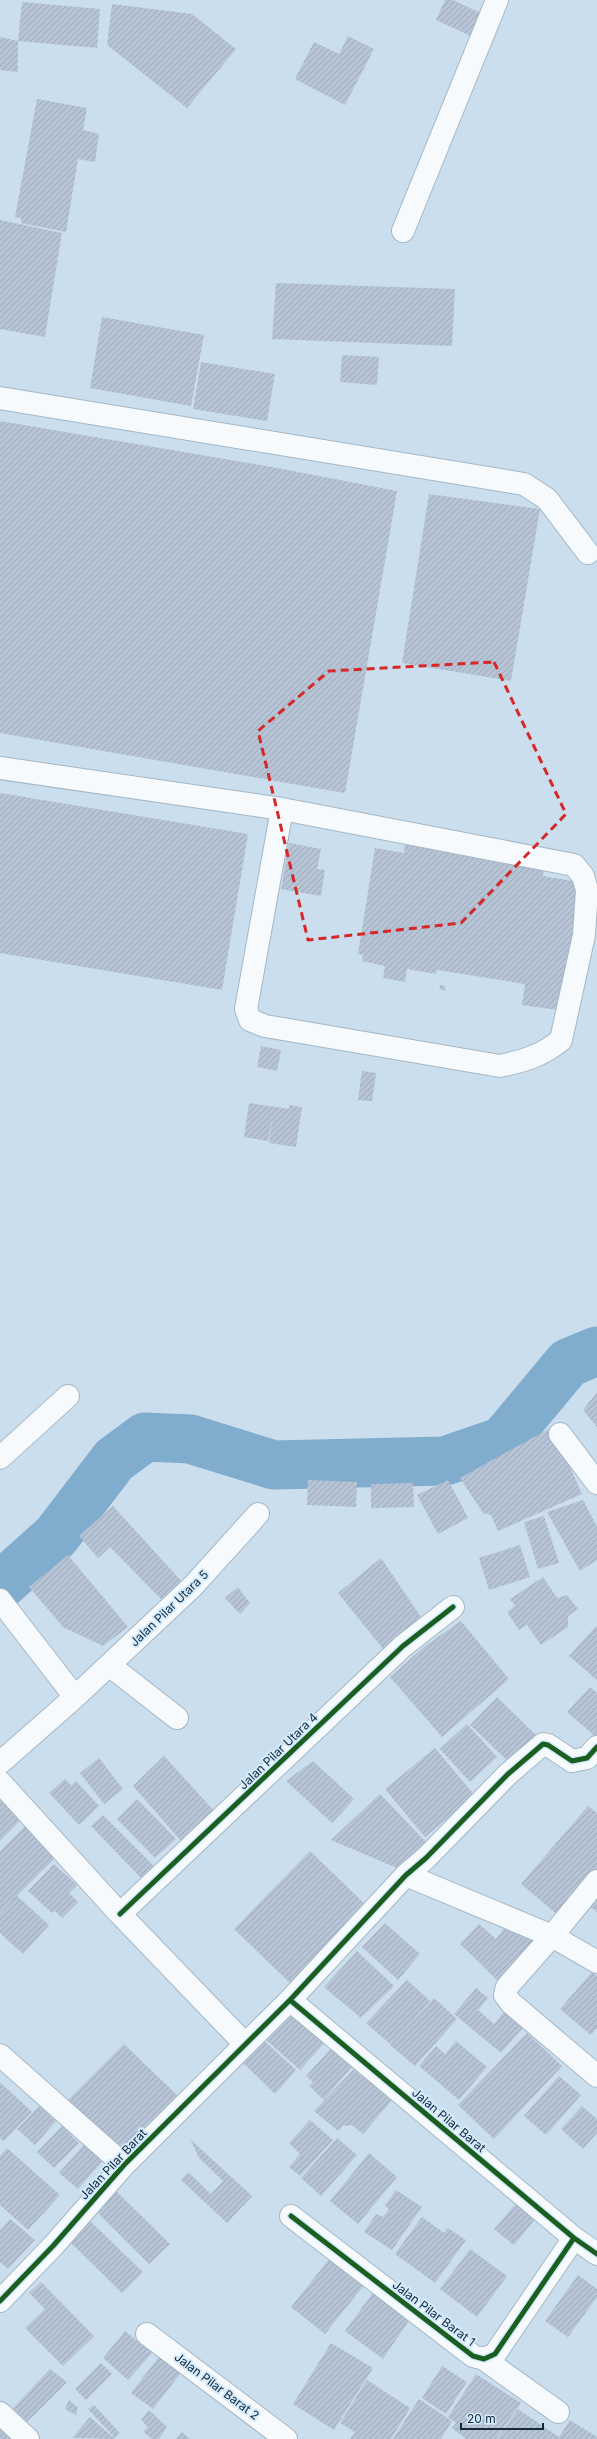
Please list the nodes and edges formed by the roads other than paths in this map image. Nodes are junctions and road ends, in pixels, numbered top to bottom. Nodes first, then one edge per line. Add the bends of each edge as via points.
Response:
1 (497, 0) edge
2 (403, 231) dead end
3 (0, 398) edge
4 (588, 553) dead end
5 (0, 768) edge
6 (282, 809) junction
7 (68, 1396) dead end
8 (560, 1434) dead end
9 (0, 1458) edge
10 (597, 1483) edge
11 (258, 1514) dead end
12 (2, 1603) edge
13 (453, 1607) dead end
14 (109, 1665) junction
15 (75, 1697) junction
16 (177, 1718) dead end
17 (597, 1747) edge
18 (0, 1764) edge
19 (0, 1782) edge
20 (406, 1875) junction
21 (597, 1881) edge
22 (120, 1914) junction
23 (552, 1936) junction
24 (597, 1962) edge
25 (290, 2000) junction
26 (244, 2043) junction
27 (0, 2055) edge
28 (597, 2076) edge
29 (124, 2165) junction
30 (291, 2216) dead end
31 (574, 2238) junction
32 (597, 2254) edge
33 (0, 2301) edge
34 (148, 2334) dead end
35 (484, 2358) junction
36 (558, 2412) dead end
37 (0, 2413) edge
38 (28, 2439) edge
39 (286, 2439) edge

1 - 2 street
3 - 4 street via 524,484 547,499
5 - 6 street
6 - 6 street via 574,865 583,876 587,890 584,935 561,1040 549,1051 528,1060 500,1066 264,1026 250,1020 246,1009
7 - 9 street
8 - 10 street
11 - 14 street, Jalan Pilar Utara 5 via 193,1586
12 - 15 street
13 - 22 street, Jalan Pilar Utara 4 via 394,1655
14 - 15 street, Jalan Pilar Utara 5
14 - 16 street
15 - 18 street, Jalan Pilar Utara 5
17 - 20 street, Jalan Pilar Barat via 587,1758 580,1761 572,1760 548,1745 538,1746
19 - 22 street
20 - 23 street
20 - 25 street, Jalan Pilar Barat
21 - 23 street
22 - 26 street
23 - 24 street
23 - 28 street via 507,1987 505,1996
25 - 26 street, Jalan Pilar Barat
25 - 31 street, Jalan Pilar Barat
26 - 29 street, Jalan Pilar Barat
27 - 29 street
29 - 33 street, Jalan Pilar Barat
30 - 35 street, Jalan Pilar Barat 1 via 473,2356
31 - 32 street, Jalan Pilar Barat
31 - 35 street, Jalan Pilar Barat 1 via 495,2354
34 - 39 street, Jalan Pilar Barat 2
35 - 36 street
37 - 38 street

